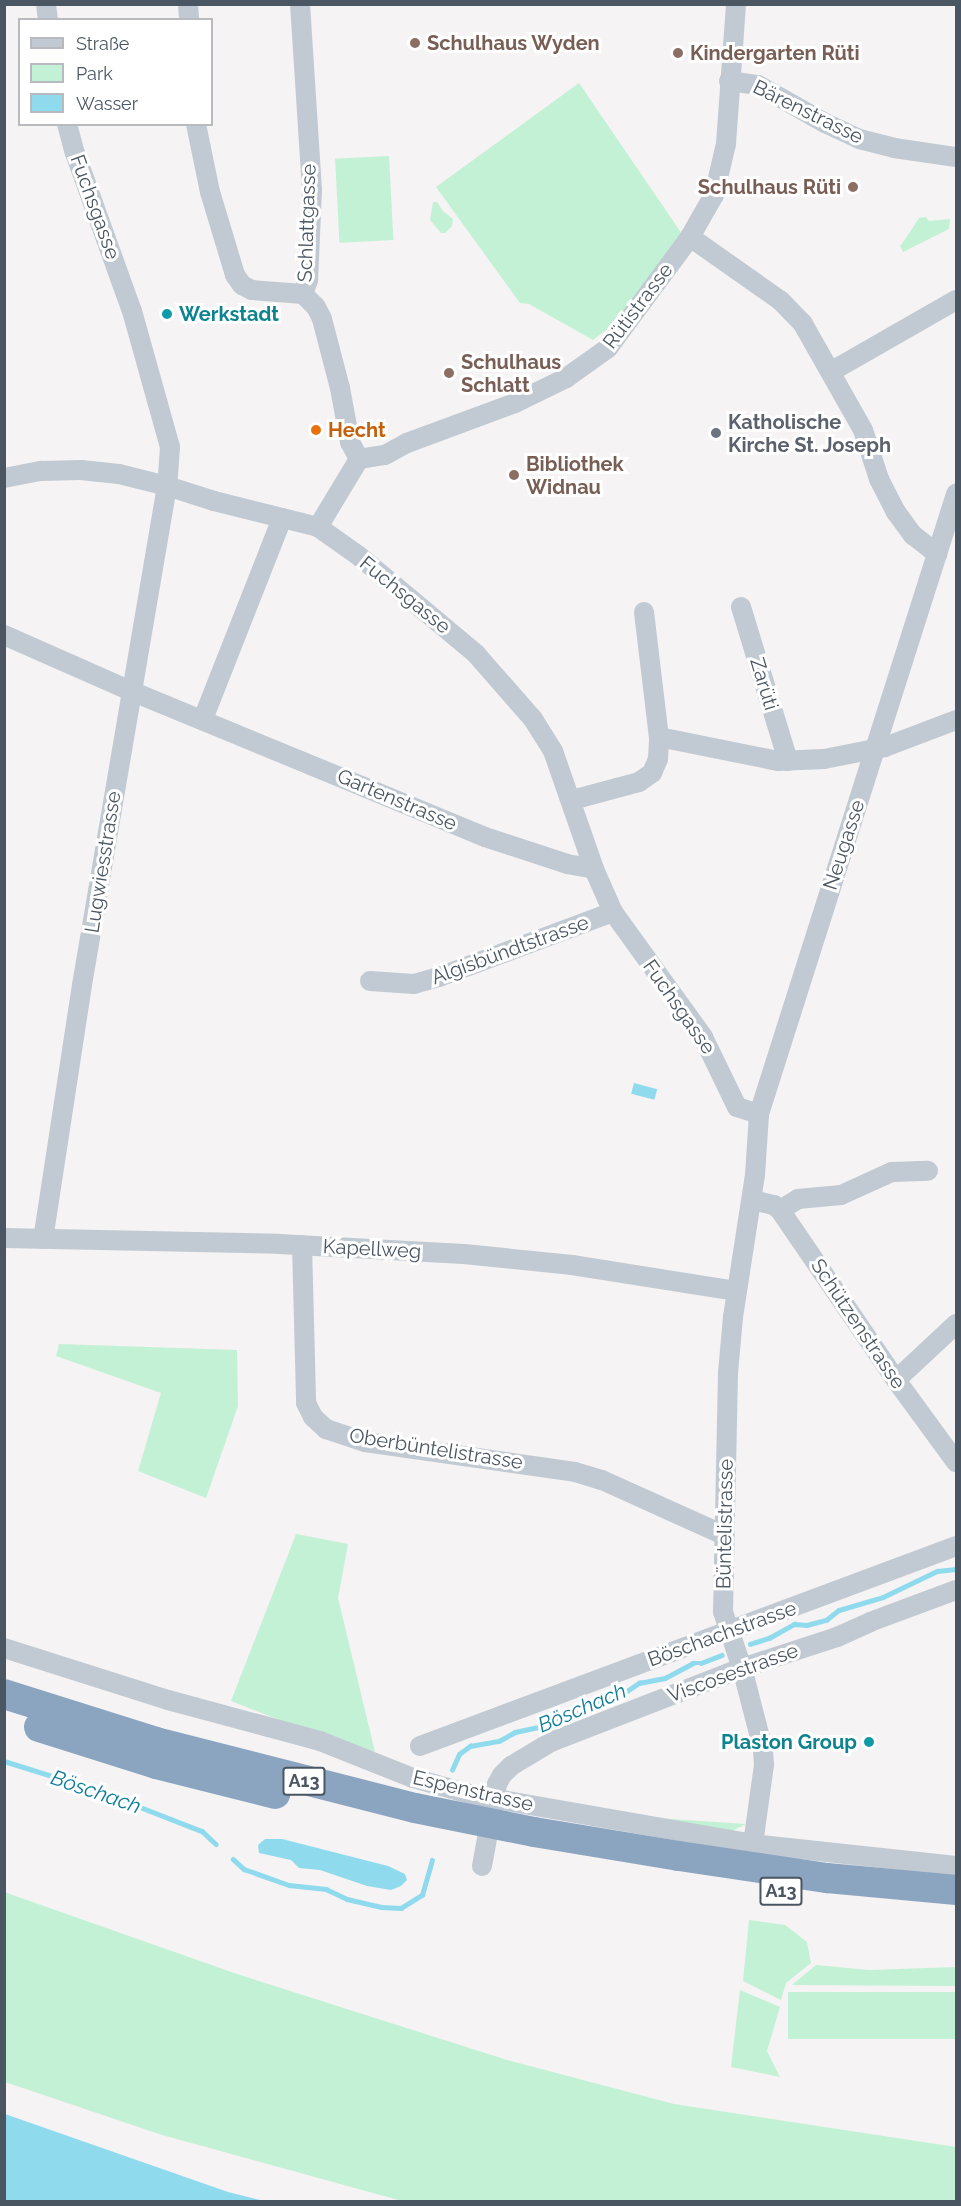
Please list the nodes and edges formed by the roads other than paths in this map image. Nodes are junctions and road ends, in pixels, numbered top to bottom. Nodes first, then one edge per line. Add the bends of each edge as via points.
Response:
1 (300, 4) edge
2 (736, 4) edge
3 (729, 81) junction
4 (69, 126) edge
5 (196, 126) edge
6 (957, 157) edge
7 (690, 237) junction
8 (303, 294) junction
9 (957, 300) edge
10 (832, 371) junction
11 (359, 459) junction
12 (4, 478) edge
13 (167, 486) junction
14 (957, 494) edge
15 (282, 518) junction
16 (318, 527) junction
17 (937, 554) junction
18 (741, 607) dead end
19 (644, 612) dead end
20 (4, 635) edge
21 (131, 691) junction
22 (203, 719) junction
23 (957, 720) edge
24 (659, 737) junction
25 (876, 748) junction
26 (788, 761) junction
27 (572, 800) junction
28 (594, 869) junction
29 (613, 912) junction
30 (370, 981) dead end
31 (759, 1114) junction
32 (928, 1172) dead end
33 (752, 1200) junction
34 (780, 1210) junction
35 (4, 1238) edge
36 (43, 1239) junction
37 (302, 1245) junction
38 (737, 1291) junction
39 (957, 1324) edge
40 (896, 1380) junction
41 (957, 1462) edge
42 (724, 1535) junction
43 (957, 1546) edge
44 (957, 1590) edge
45 (728, 1630) junction
46 (4, 1648) edge
47 (742, 1668) junction
48 (4, 1694) edge
49 (4, 1716) edge
50 (420, 1746) dead end
51 (753, 1844) junction
52 (482, 1866) dead end
53 (957, 1866) edge
54 (957, 1890) edge
55 (957, 1909) edge

1 - 8 street, Schlattgasse via 312,190 308,280
2 - 3 street, Rütistrasse
3 - 6 street, Bärenstrasse via 758,85 859,139
3 - 7 street, Rütistrasse via 724,161 714,195
4 - 13 street, Fuchsgasse via 132,311 167,437
5 - 8 street via 210,192 235,275 252,290
7 - 10 street via 795,313
7 - 11 street, Rütistrasse via 601,354 566,378 386,455
8 - 11 street, Schlattgasse via 322,319 350,442
9 - 10 street
10 - 17 street via 863,430 879,479 896,512 913,535
11 - 16 street
12 - 13 street via 41,471 81,470 119,474
13 - 15 street, Fuchsgasse
13 - 21 street, Lugwiesstrasse
14 - 17 street, Neugasse
15 - 16 street, Fuchsgasse
15 - 22 street
16 - 27 street, Fuchsgasse via 442,624 494,674 553,751
17 - 25 street, Neugasse
18 - 26 street, Zarüti
19 - 24 street
20 - 21 street, Gartenstrasse
21 - 22 street, Gartenstrasse
21 - 36 street, Lugwiesstrasse
22 - 28 street, Gartenstrasse via 485,837
23 - 25 street
24 - 26 street
24 - 27 street via 658,759 652,773 639,782
25 - 26 street via 824,759
25 - 31 street, Neugasse
27 - 28 street, Fuchsgasse
28 - 29 street, Fuchsgasse
29 - 30 street, Algisbündtstrasse via 439,977 414,984
29 - 31 street, Fuchsgasse via 704,1037 737,1107
31 - 33 street, Neugasse
32 - 34 street via 892,1172 841,1195 798,1199
33 - 34 street
33 - 38 street, Büntelistrasse
34 - 40 street, Schützenstrasse
35 - 36 street, Kapellweg
36 - 37 street, Kapellweg
37 - 38 street, Kapellweg via 572,1265
37 - 42 street, Oberbüntelistrasse via 306,1403 326,1430 365,1442 575,1472 602,1480
38 - 42 street, Büntelistrasse via 729,1373
39 - 40 street
40 - 41 street, Schützenstrasse
42 - 45 street, Büntelistrasse via 723,1612
43 - 45 street, Böschachstrasse via 778,1615
44 - 47 street, Viscosestrasse via 837,1637
45 - 47 street, Büntelistrasse
45 - 50 street, Böschachstrasse
46 - 51 street, Espenstrasse via 168,1700 320,1742 413,1778 473,1795
47 - 51 street, Büntelistrasse via 756,1716 764,1765
47 - 52 street, Viscosestrasse via 551,1742 511,1766 497,1784
48 - 54 highway, A13 via 156,1742 426,1810 679,1856 827,1878
49 - 55 highway, A13 via 156,1764 464,1839 680,1877
51 - 53 street, Espenstrasse

